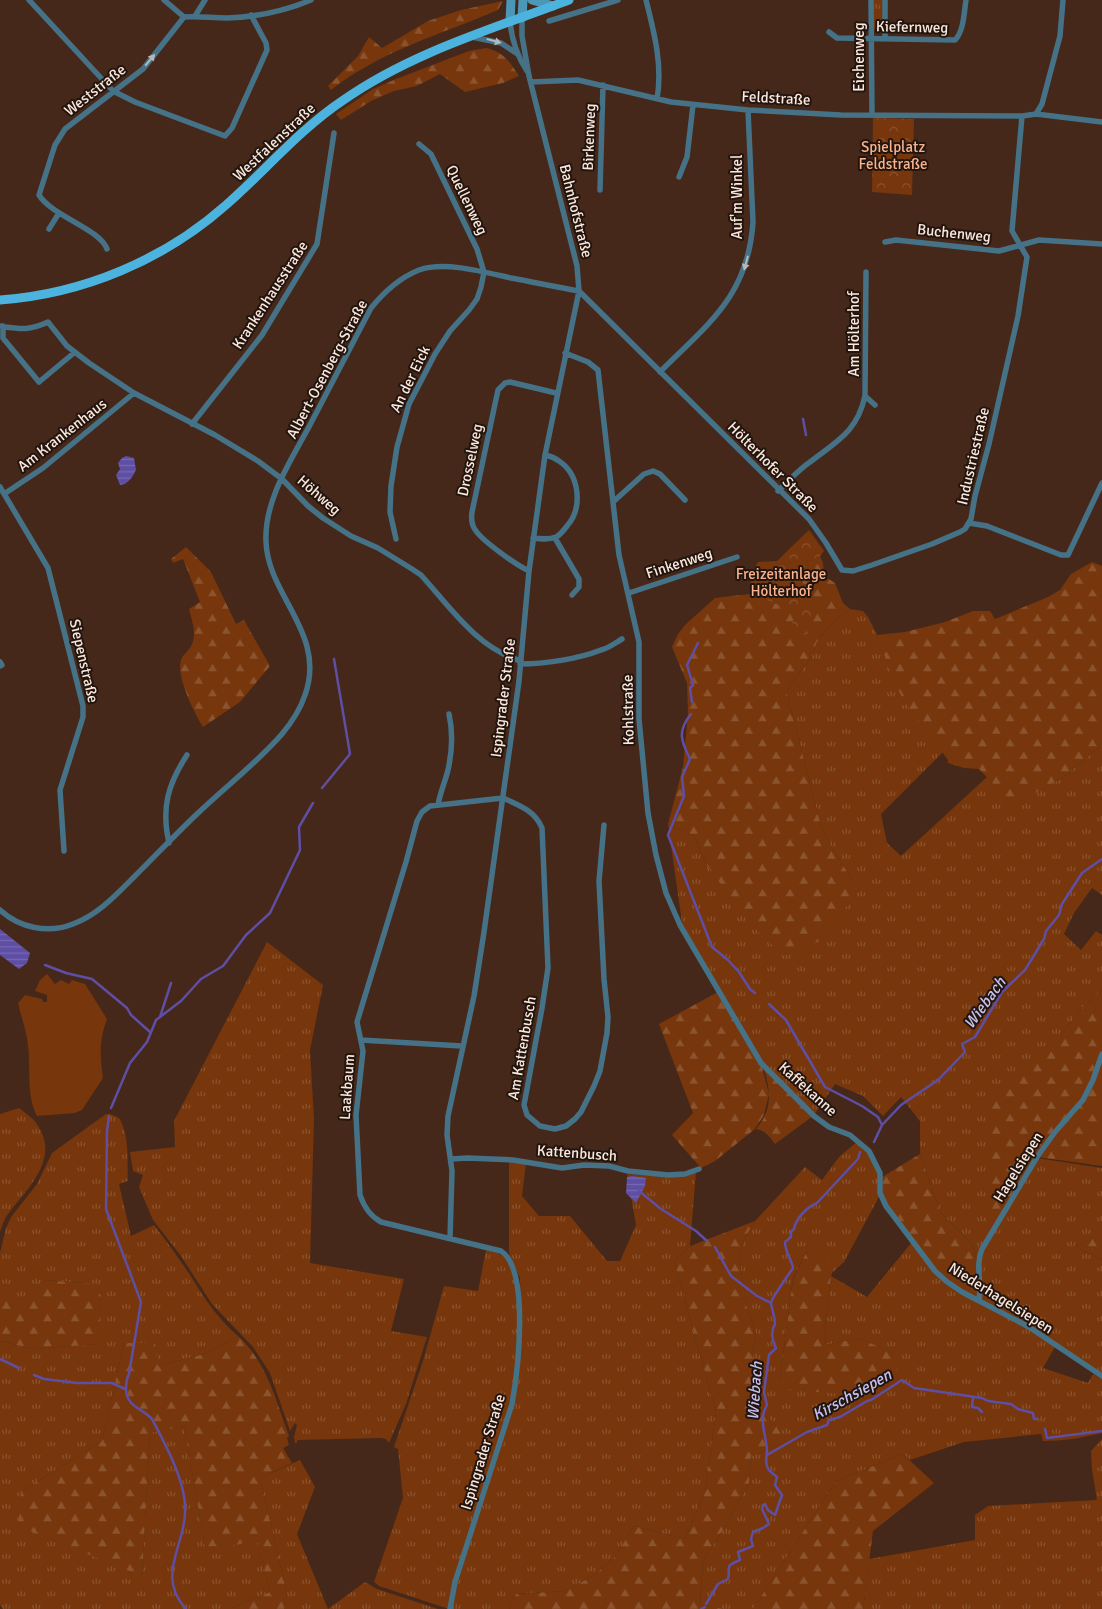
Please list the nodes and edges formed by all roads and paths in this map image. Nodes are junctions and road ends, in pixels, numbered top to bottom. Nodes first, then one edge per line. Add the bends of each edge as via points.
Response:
1 (28, 0) edge
2 (164, 0) edge
3 (205, 0) edge
4 (311, 0) edge
5 (511, 0) edge
6 (523, 0) edge
7 (532, 0) edge
8 (569, 0) edge
9 (618, 0) edge
10 (646, 0) edge
11 (871, 0) edge
12 (885, 0) edge
13 (966, 0) edge
14 (1064, 0) edge
15 (554, 6) junction
16 (250, 15) junction
17 (195, 16) junction
18 (184, 17) junction
19 (522, 18) junction
20 (549, 21) dead end
21 (510, 22) junction
22 (829, 32) dead end
23 (469, 37) junction
24 (871, 38) junction
25 (885, 39) junction
26 (516, 53) junction
27 (530, 79) junction
28 (603, 85) junction
29 (113, 91) junction
30 (657, 99) junction
31 (693, 105) junction
32 (748, 110) junction
33 (1036, 114) junction
34 (872, 115) junction
35 (1022, 116) junction
36 (1102, 122) edge
37 (334, 132) dead end
38 (419, 144) dead end
39 (679, 176) dead end
40 (600, 190) dead end
41 (59, 213) junction
42 (49, 229) dead end
43 (885, 242) dead end
44 (1102, 244) edge
45 (1020, 245) junction
46 (107, 249) dead end
47 (484, 272) junction
48 (866, 272) dead end
49 (579, 291) junction
50 (0, 300) edge
51 (1, 326) edge
52 (75, 352) junction
53 (565, 354) junction
54 (660, 372) junction
55 (134, 393) junction
56 (556, 393) junction
57 (865, 396) junction
58 (875, 405) dead end
59 (192, 424) junction
60 (545, 455) junction
61 (282, 479) junction
62 (1102, 483) edge
63 (0, 488) edge
64 (778, 491) junction
65 (4, 494) junction
66 (685, 500) dead end
67 (613, 502) junction
68 (969, 523) junction
69 (533, 538) junction
70 (555, 538) junction
71 (396, 539) dead end
72 (737, 557) dead end
73 (529, 571) junction
74 (629, 593) junction
75 (572, 595) dead end
76 (622, 639) dead end
77 (0, 662) edge
78 (520, 663) junction
79 (0, 666) edge
80 (449, 714) dead end
81 (187, 755) dead end
82 (503, 798) junction
83 (438, 805) junction
84 (604, 825) dead end
85 (169, 842) junction
86 (64, 851) dead end
87 (0, 910) edge
88 (361, 1040) junction
89 (462, 1046) junction
90 (1102, 1054) edge
91 (761, 1063) joint
92 (865, 1146) joint
93 (451, 1159) junction
94 (699, 1169) dead end
95 (450, 1238) junction
96 (979, 1300) junction
97 (1102, 1376) edge
98 (450, 1609) edge

1 - 29 street
2 - 18 street
3 - 17 street
4 - 16 street
5 - 21 street
6 - 19 street
7 - 15 street
8 - 15 main road, Westfalenstraße
9 - 20 street
10 - 30 street via 659,59
11 - 24 street, Eichenweg
12 - 25 street, Eichenweg
13 - 25 street, Kiefernweg via 961,30 955,40
14 - 33 street via 1060,36 1042,104
15 - 19 main road, Westfalenstraße
16 - 17 street
16 - 29 street via 267,50 227,136
17 - 18 street
29 -> 18 street, Weststraße via 143,68
19 - 21 main road, Westfalenstraße
19 - 27 street, Bahnhofstraße
21 - 23 main road, Westfalenstraße
21 - 26 street, Bahnhofstraße
22 - 24 street, Kiefernweg via 837,38
23 -> 26 street via 501,42
23 - 50 main road, Westfalenstraße via 416,58 342,101 217,212 164,250 119,272 78,286
24 - 25 street, Kiefernweg
24 - 34 street, Eichenweg
26 - 27 street, Bahnhofstraße
27 - 28 street, Feldstraße via 578,80
27 - 49 street, Bahnhofstraße via 577,266
28 - 30 street, Feldstraße
28 - 40 street, Birkenweg
29 - 41 street, Weststraße via 65,129 55,145 38,194
30 - 31 street, Feldstraße
31 - 32 street, Feldstraße
31 - 39 street via 687,157
32 - 34 street, Feldstraße
32 -> 54 street, Auf'm Winkel via 753,222 744,270 736,289 721,310
33 - 35 street, Feldstraße
33 - 36 street
34 - 35 street, Feldstraße
35 - 45 street, Industriestraße via 1012,231
37 - 59 street, Krankenhausstraße via 317,244 262,335
38 - 47 street, Quellenweg via 431,154 477,249
41 - 42 street
41 - 46 street, Weststraße via 103,242
43 - 45 street, Buchenweg via 896,240 1000,250
44 - 45 street via 1039,240
45 - 68 street, Industriestraße via 1028,257 1018,316
47 - 49 street, Albert-Osenberg-Straße
47 - 61 street, Albert-Osenberg-Straße via 447,267 420,270 394,284 382,295 371,308
47 - 71 street, An der Eick via 477,299 435,354 407,410 396,448 391,486 390,512
48 - 57 street, Am Hölterhof
49 - 53 street, Bahnhofstraße
49 - 54 street, Hölterhofer Straße
51 - 52 street, Höhweg via 35,328 48,322
51 - 52 street via 3,338 39,382
52 - 55 street, Höhweg
53 - 56 street, Ispingrader Straße
53 - 67 street, Kohlstraße via 588,362 598,370
54 - 64 street, Hölterhofer Straße
55 - 59 street, Höhweg
55 - 65 street, Am Krankenhaus via 43,468
56 - 60 street, Ispingrader Straße
56 - 73 street, Drosselweg via 510,382 498,390 472,512 471,520 476,531 519,567
57 - 58 street, Am Hölterhof
57 - 64 street, Am Hölterhof via 860,414 845,436
59 - 61 street, Höhweg via 258,461
60 - 69 street, Ispingrader Straße
60 - 70 street via 559,461 568,470 578,494 574,517
61 - 78 street, Höhweg via 323,518 412,569 464,624 493,648
61 - 85 street, Albert-Osenberg-Straße via 268,515 266,545 272,568 299,622 305,642 310,665 306,692 298,713 281,735
62 - 68 street, Industriestraße via 1068,555 987,526
63 - 65 street, Siepenstraße
64 - 68 street, Hölterhofer Straße via 815,526 842,570 853,571 932,544 960,532
65 - 86 street, Siepenstraße via 48,568 83,706 83,717 60,790
66 - 67 street via 653,471 644,474
67 - 74 street, Kohlstraße via 619,555
69 - 70 street
69 - 73 street, Ispingrader Straße
70 - 75 street via 579,579 579,587
72 - 74 street, Finkenweg
73 - 78 street, Ispingrader Straße
74 - 91 street, Kohlstraße via 639,642 639,719 648,814 666,893 680,925
76 - 78 street via 591,654
77 - 79 street
78 - 82 street, Ispingrader Straße
80 - 83 street via 451,752
81 - 85 street via 172,782 167,800 165,826
82 - 83 street, Laakbaum
82 - 84 street, Am Kattenbusch via 534,815 542,828 548,968 524,1105 530,1118 545,1128 561,1128 575,1120 594,1086 602,1062 608,1017 599,881
82 - 89 street, Ispingrader Straße via 478,969
83 - 88 street, Laakbaum via 422,812 418,821 357,1022
85 - 87 street, Albert-Osenberg-Straße via 112,899 72,925 52,930 38,929 20,923
88 - 89 street
88 - 95 street, Laakbaum via 356,1137 363,1203 369,1213 382,1222
89 - 93 street, Ispingrader Straße via 448,1116
90 - 96 street, Hagelsiepen via 1083,1100 1037,1157 982,1248 978,1266
91 - 92 street, Kaffekanne via 819,1120
92 - 96 street, Niederhagelsiepen via 880,1173 883,1200 925,1259 946,1281
93 - 94 street, Kattenbusch via 513,1160 562,1168 609,1166 661,1175 685,1174
93 - 95 street, Ispingrader Straße
95 - 98 street, Ispingrader Straße via 506,1254 514,1267 519,1313 517,1373 512,1404 455,1582
96 - 97 street, Niederhagelsiepen via 1029,1327

